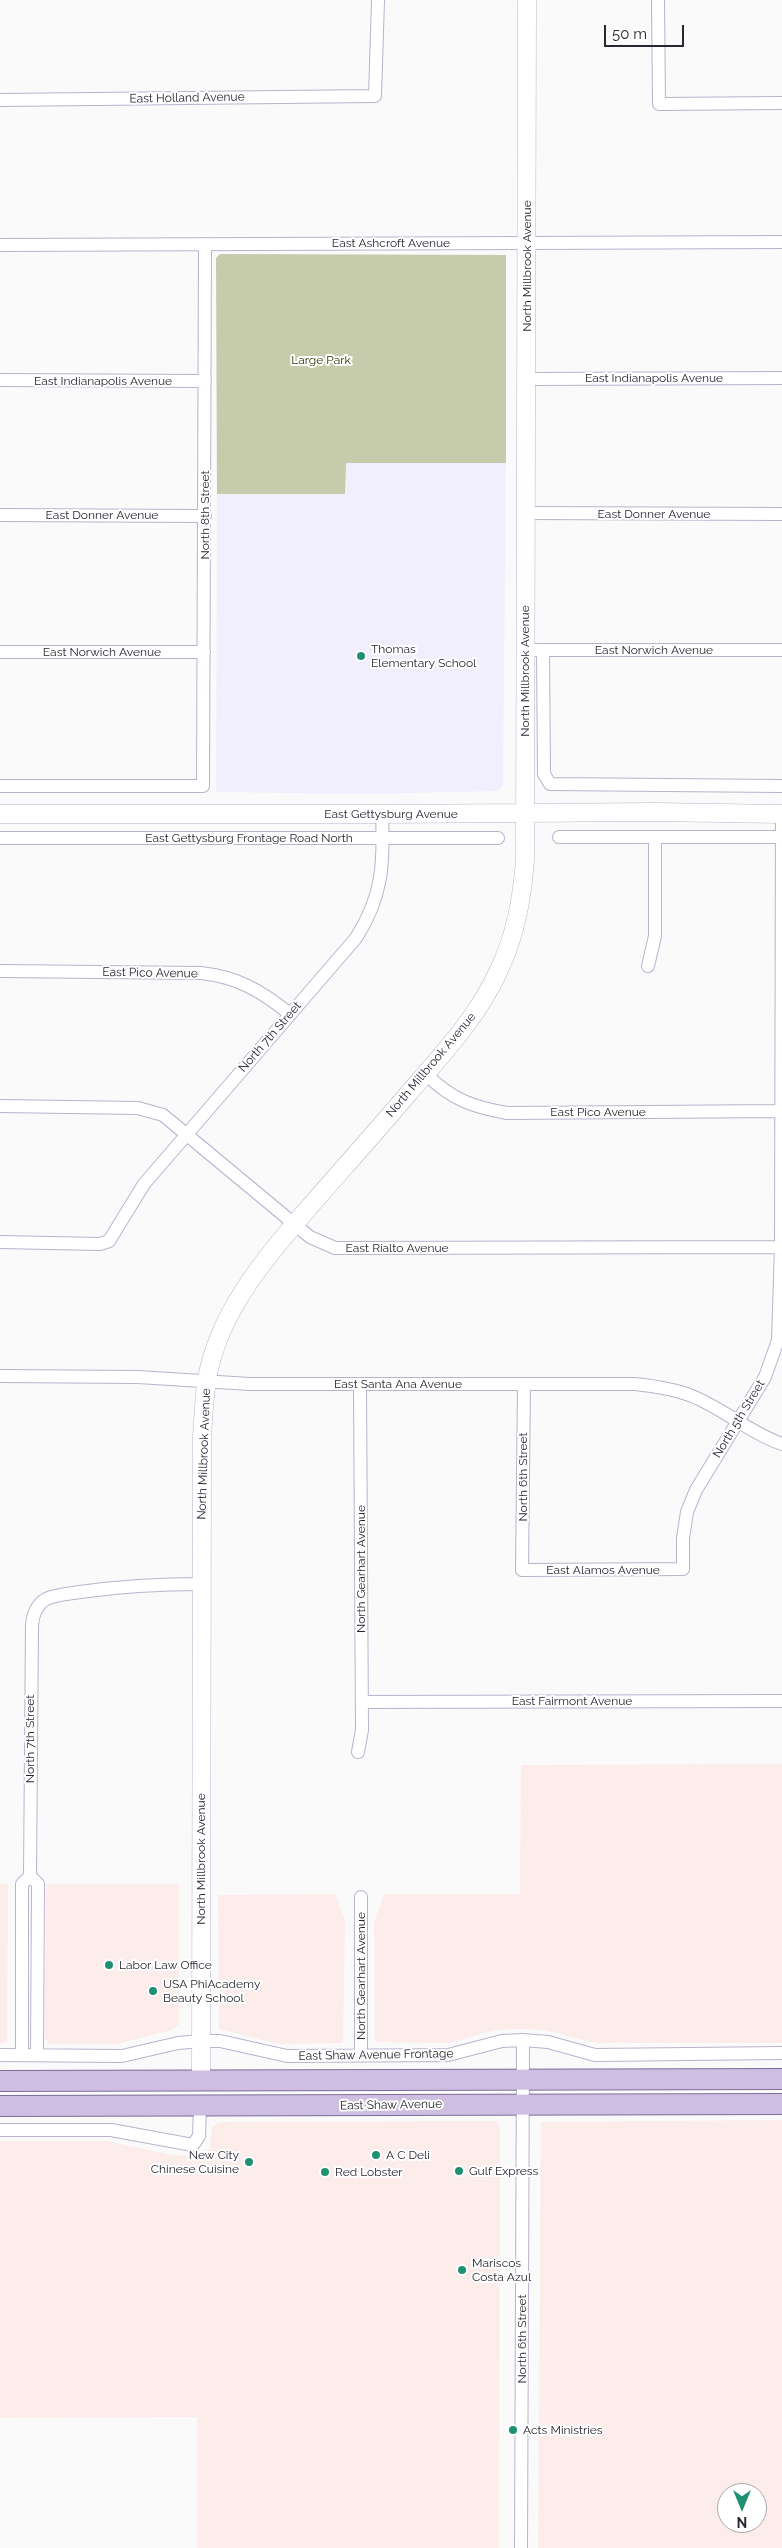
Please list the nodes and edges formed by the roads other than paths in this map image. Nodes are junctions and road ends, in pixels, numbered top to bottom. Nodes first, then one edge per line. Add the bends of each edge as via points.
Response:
1 (378, 0) edge
2 (527, 0) edge
3 (658, 0) edge
4 (0, 100) edge
5 (782, 103) edge
6 (527, 242) junction
7 (782, 242) edge
8 (205, 244) junction
9 (0, 245) edge
10 (527, 378) junction
11 (782, 378) edge
12 (0, 380) edge
13 (205, 381) junction
14 (526, 513) junction
15 (782, 514) edge
16 (0, 515) edge
17 (205, 516) junction
18 (525, 650) junction
19 (543, 650) junction
20 (782, 650) edge
21 (0, 652) edge
22 (204, 652) junction
23 (0, 786) edge
24 (782, 786) edge
25 (525, 813) junction
26 (0, 814) edge
27 (382, 814) junction
28 (782, 814) edge
29 (559, 837) dead end
30 (782, 837) edge
31 (0, 838) edge
32 (383, 838) junction
33 (498, 838) dead end
34 (656, 838) junction
35 (648, 966) dead end
36 (0, 971) edge
37 (290, 1014) junction
38 (426, 1074) junction
39 (0, 1106) edge
40 (781, 1111) edge
41 (187, 1133) junction
42 (294, 1225) junction
43 (0, 1242) edge
44 (781, 1247) edge
45 (0, 1376) edge
46 (206, 1380) junction
47 (524, 1384) junction
48 (360, 1385) junction
49 (737, 1422) junction
50 (782, 1444) edge
51 (684, 1569) joint
52 (522, 1570) joint
53 (202, 1584) junction
54 (782, 1701) edge
55 (362, 1702) junction
56 (358, 1752) dead end
57 (30, 1876) junction
58 (361, 1897) dead end
59 (523, 2040) junction
60 (200, 2041) junction
61 (782, 2053) edge
62 (0, 2055) edge
63 (22, 2055) junction
64 (37, 2055) junction
65 (361, 2055) junction
66 (782, 2078) edge
67 (523, 2079) junction
68 (87, 2081) junction
69 (200, 2081) junction
70 (0, 2082) edge
71 (0, 2093) edge
72 (522, 2104) junction
73 (782, 2104) edge
74 (0, 2106) edge
75 (200, 2107) junction
76 (0, 2130) edge
77 (522, 2548) edge

1 - 4 street, East Holland Avenue via 375,96
2 - 6 street, North Millbrook Avenue
3 - 5 street via 659,104
6 - 7 street, East Ashcroft Avenue
6 - 8 street, East Ashcroft Avenue
6 - 10 street, North Millbrook Avenue
8 - 9 street, East Ashcroft Avenue
8 - 13 street, North 8th Street
10 - 11 street, East Indianapolis Avenue
10 - 14 street, North Millbrook Avenue
12 - 13 street, East Indianapolis Avenue
13 - 17 street, North 8th Street
14 - 15 street, East Donner Avenue
14 - 18 street, North Millbrook Avenue
16 - 17 street, East Donner Avenue
17 - 22 street, North 8th Street
18 - 19 street, East Norwich Avenue
18 - 25 street, North Millbrook Avenue
19 - 20 street, East Norwich Avenue
19 - 24 street, North Millbrook Avenue via 544,774 550,784
21 - 22 street, East Norwich Avenue
22 - 23 street, North 8th Street via 204,786
25 - 27 street, East Gettysburg Avenue
25 - 28 street, East Gettysburg Avenue
25 - 38 street, North Millbrook Avenue via 522,897 508,948 477,1009
26 - 27 street, East Gettysburg Avenue
27 - 32 street, North 7th Street
28 - 30 street, North 5th Street
29 - 34 street
30 - 34 street
30 - 40 street, North 5th Street
31 - 32 street, East Gettysburg Frontage Road North
32 - 33 street, East Gettysburg Frontage Road North
32 - 37 street, North 7th Street via 377,899 364,926
34 - 35 street via 655,936
36 - 37 street, East Pico Avenue via 226,976 256,990
37 - 41 street, North 7th Street
38 - 40 street, East Pico Avenue via 442,1090 464,1103 507,1113
38 - 42 street, North Millbrook Avenue
39 - 41 street, East Rialto Avenue via 138,1108 163,1115
40 - 44 street, North 5th Street
41 - 42 street, East Rialto Avenue
41 - 43 street, North 7th Street via 144,1184 109,1241 100,1244
42 - 44 street, East Rialto Avenue via 323,1244 350,1249
42 - 46 street, North Millbrook Avenue via 262,1262 242,1294 224,1326
44 - 49 street, North 5th Street via 778,1340 765,1376
45 - 46 street, East Santa Ana Avenue
46 - 48 street, East Santa Ana Avenue via 250,1384
46 - 53 street, North Millbrook Avenue via 202,1436
47 - 48 street, East Santa Ana Avenue
47 - 49 street, East Santa Ana Avenue via 665,1387 694,1397
47 - 52 street, North 6th Street
48 - 55 street, North Gearhart Avenue
49 - 50 street, East Santa Ana Avenue
49 - 51 street, North 5th Street via 696,1490 687,1512 683,1538
51 - 52 street, East Alamos Avenue
53 - 57 street, North 7th Street via 127,1585 56,1596 35,1610 32,1625
53 - 60 street, North Millbrook Avenue
54 - 55 street, East Fairmont Avenue
55 - 56 street, North Gearhart Avenue
57 - 63 street, North 7th Street via 22,1884
57 - 64 street, North 7th Street via 38,1884
58 - 65 street, North Gearhart Avenue
59 - 61 street, East Shaw Avenue Frontage via 548,2042 595,2055
59 - 65 street, East Shaw Avenue Frontage via 502,2041 448,2055
59 - 67 street, North 6th Street
60 - 64 street, East Shaw Avenue Frontage via 122,2056
60 - 65 street, East Shaw Avenue Frontage via 232,2043 281,2055
60 - 69 street, North Millbrook Avenue
62 - 63 street, East Shaw Avenue Frontage
63 - 64 street, East Shaw Avenue Frontage
66 - 67 main road, East Shaw Avenue
67 - 69 main road, East Shaw Avenue
67 - 72 street, North 6th Street
68 - 69 main road, East Shaw Avenue
68 - 70 main road, East Shaw Avenue
68 - 71 main road via 38,2094
72 - 73 main road, East Shaw Avenue
72 - 75 main road, East Shaw Avenue
72 - 77 street, North 6th Street
74 - 75 main road, East Shaw Avenue
75 - 76 street via 199,2136 193,2145 106,2129

